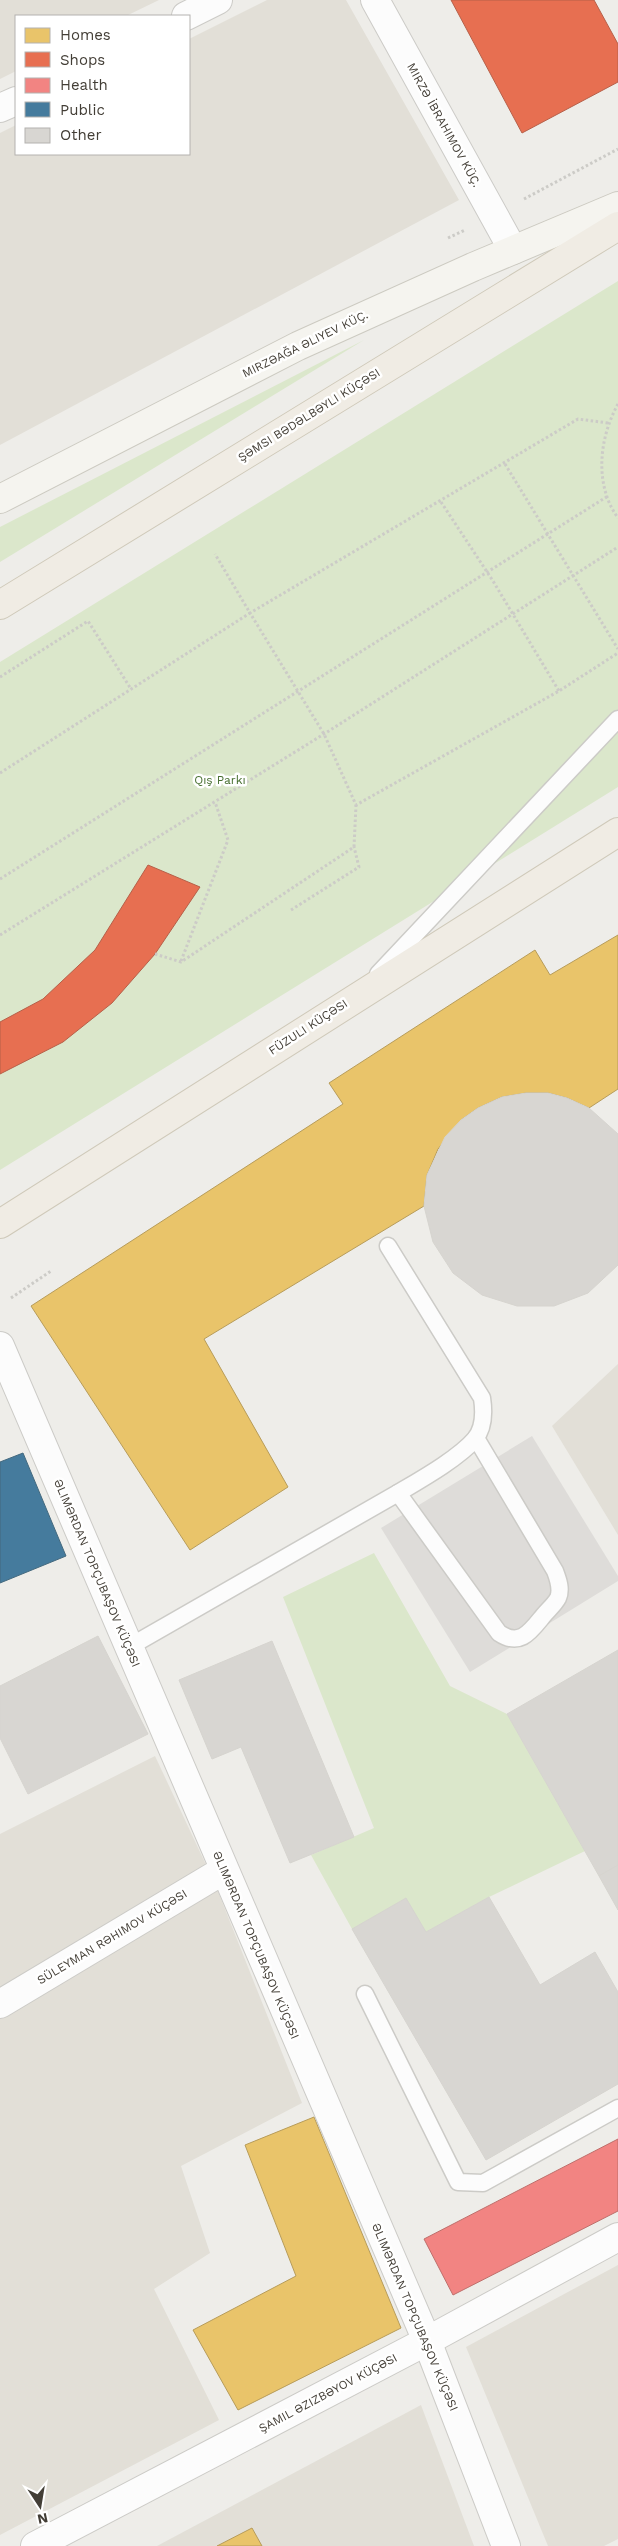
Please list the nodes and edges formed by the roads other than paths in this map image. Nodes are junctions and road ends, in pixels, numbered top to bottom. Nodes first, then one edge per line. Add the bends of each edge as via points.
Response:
1 (218, 0) edge
2 (375, 0) edge
3 (188, 15) edge
4 (15, 100) edge
5 (0, 108) edge
6 (618, 206) edge
7 (618, 226) edge
8 (513, 250) junction
9 (0, 499) edge
10 (0, 605) edge
11 (618, 719) edge
12 (618, 832) edge
13 (359, 994) junction
14 (0, 1224) edge
15 (388, 1246) dead end
16 (0, 1346) edge
17 (476, 1438) junction
18 (398, 1493) junction
19 (129, 1647) junction
20 (224, 1870) junction
21 (365, 1994) dead end
22 (0, 2004) edge
23 (618, 2108) edge
24 (618, 2237) edge
25 (427, 2341) junction
26 (35, 2546) edge
27 (506, 2546) edge

1 - 3 street
2 - 8 street, MIRZƏ İBRAHIMOV KÜÇ.
4 - 5 street
6 - 8 street, MIRZƏAĞA ƏLIYEV KÜÇ.
7 - 10 main road, ŞƏMSI BƏDƏLBƏYLI KÜÇƏSI
8 - 9 street, MIRZƏAĞA ƏLIYEV KÜÇ. via 298,346
11 - 13 lane
12 - 13 main road, FÜZULI KÜÇƏSI
13 - 14 main road, FÜZULI KÜÇƏSI
15 - 17 lane via 482,1398 484,1414
16 - 19 street, ƏLIMƏRDAN TOPÇUBAŞOV KÜÇƏSI
17 - 18 lane via 438,1468
17 - 18 lane via 559,1582 559,1597 526,1637 506,1638 498,1633
18 - 19 lane
19 - 20 street, ƏLIMƏRDAN TOPÇUBAŞOV KÜÇƏSI
20 - 22 street, SÜLEYMAN RƏHIMOV KÜÇƏSI
20 - 25 street, ƏLIMƏRDAN TOPÇUBAŞOV KÜÇƏSI
21 - 23 lane via 458,2182 483,2183
24 - 25 street, ŞAMIL ƏZIZBƏYOV KÜÇƏSI
25 - 26 street, ŞAMIL ƏZIZBƏYOV KÜÇƏSI
25 - 27 street, ƏLIMƏRDAN TOPÇUBAŞOV KÜÇƏSI

